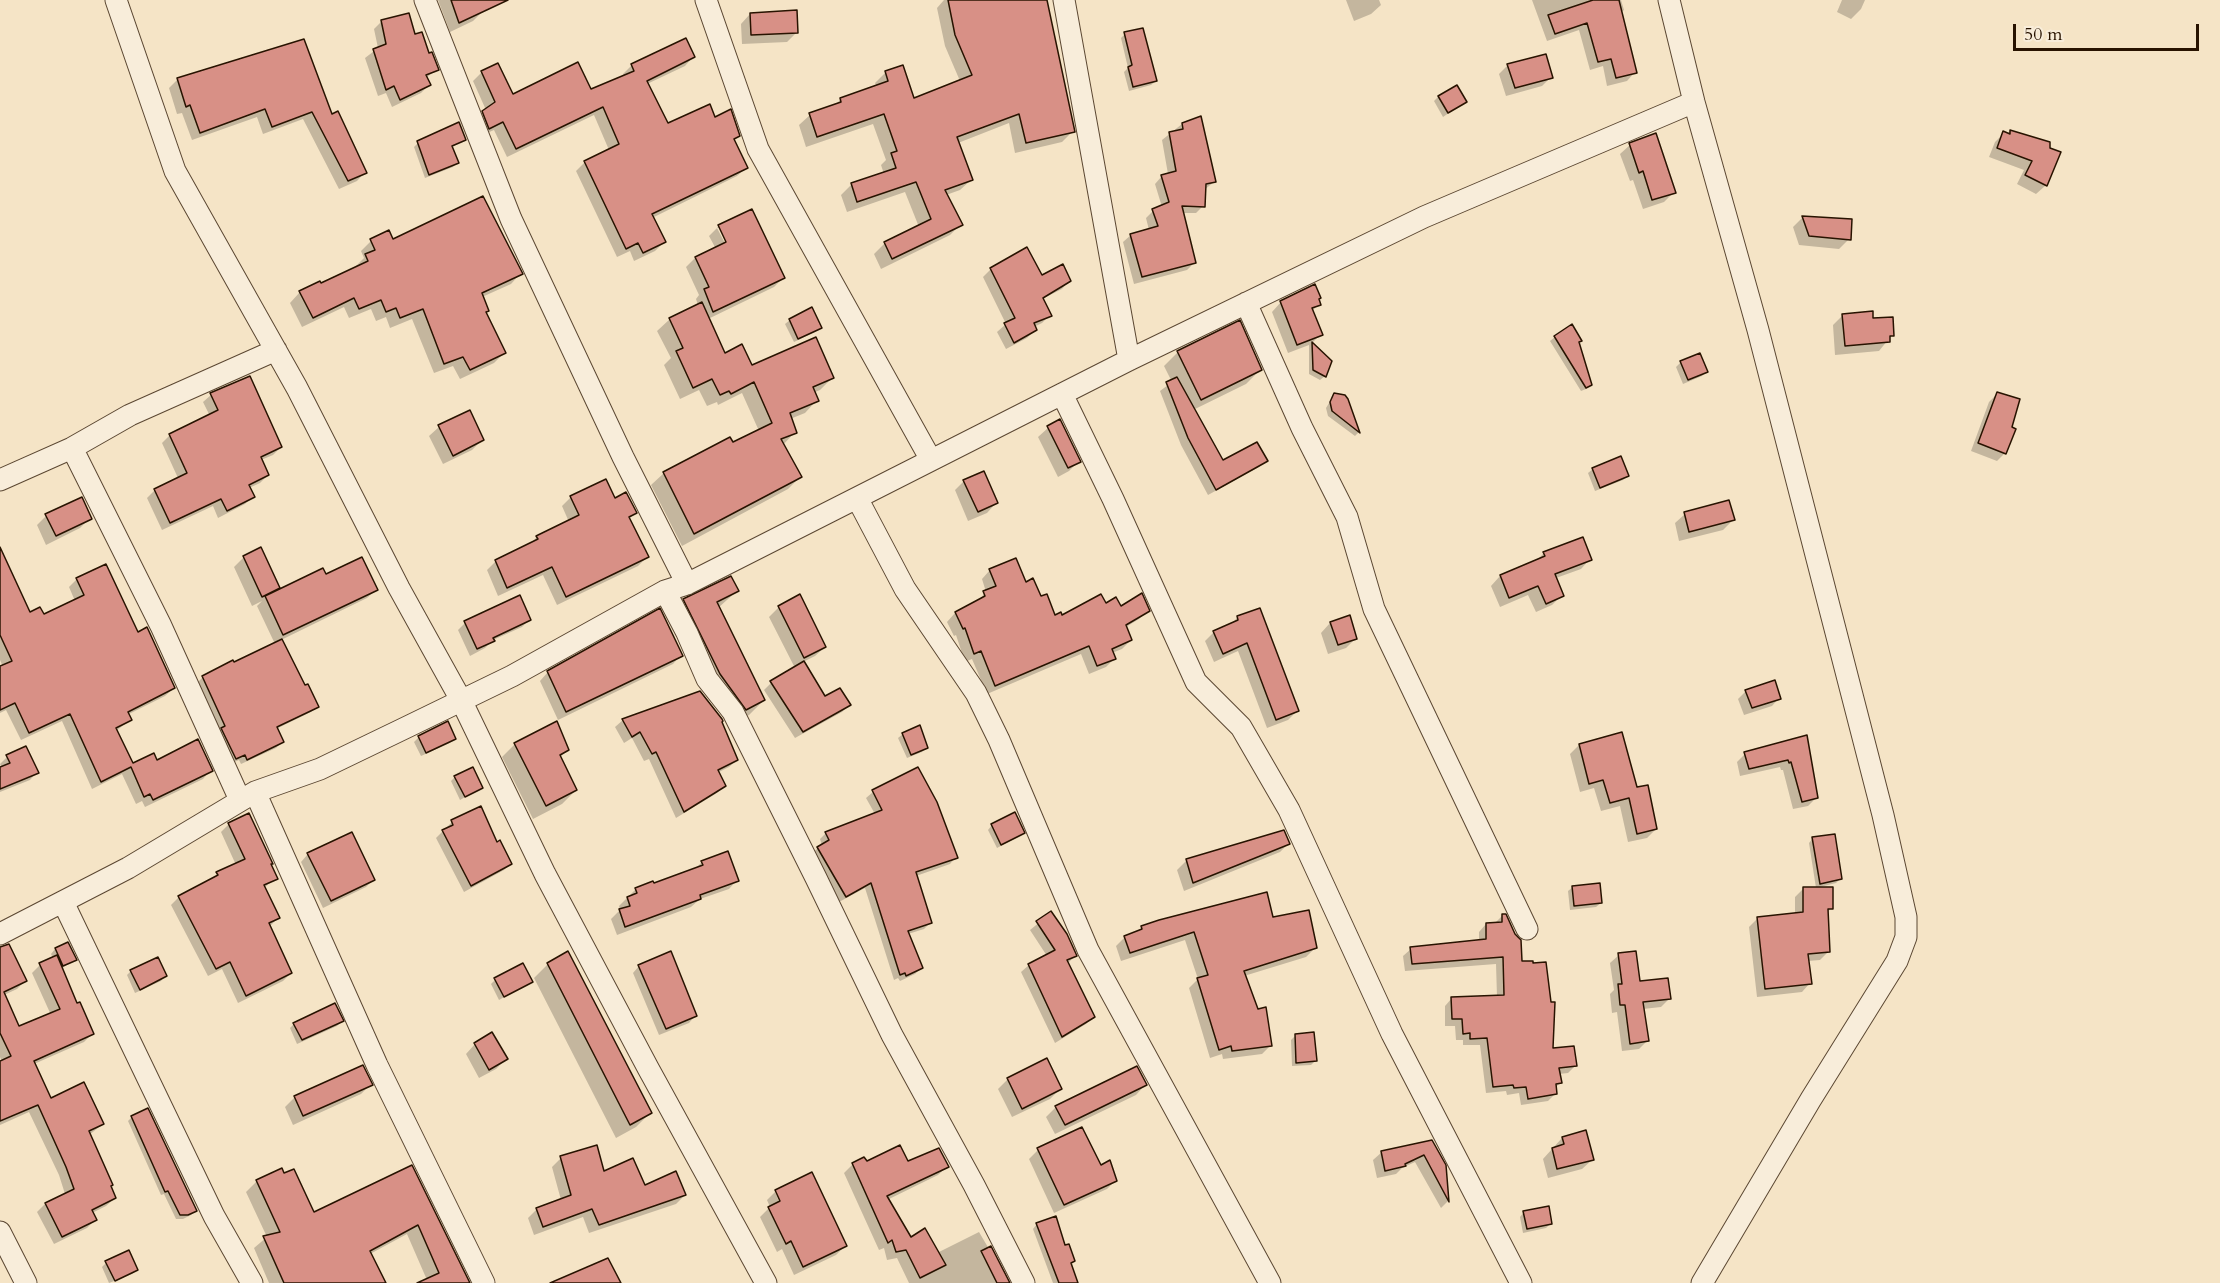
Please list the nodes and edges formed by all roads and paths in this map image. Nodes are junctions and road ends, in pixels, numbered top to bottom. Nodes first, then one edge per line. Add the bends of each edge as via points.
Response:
1 (116, 0) edge
2 (425, 0) edge
3 (706, 0) edge
4 (1064, 0) edge
5 (1669, 0) edge
6 (1694, 102) junction
7 (1246, 303) junction
8 (276, 350) junction
9 (1129, 360) junction
10 (1062, 394) junction
11 (72, 448) junction
12 (931, 460) junction
13 (0, 480) edge
14 (857, 498) junction
15 (687, 584) junction
16 (665, 591) junction
17 (461, 700) junction
18 (248, 796) junction
19 (63, 902) junction
20 (1527, 929) dead end
21 (0, 934) edge
22 (0, 1232) edge
23 (26, 1283) edge
24 (252, 1283) edge
25 (484, 1283) edge
26 (766, 1283) edge
27 (1024, 1283) edge
28 (1270, 1283) edge
29 (1521, 1283) edge
30 (1702, 1283) edge

1 - 8 street via 175,171
2 - 15 street via 511,219
3 - 12 street via 758,149
4 - 9 street
5 - 6 street
6 - 7 street via 1424,217
6 - 30 street via 1758,330 1880,804 1906,930 1897,962
7 - 9 street
7 - 20 street via 1347,517 1374,609
8 - 11 street via 130,415
8 - 17 street
9 - 10 street
10 - 12 street
10 - 29 street via 1196,681 1241,727 1289,810 1392,1034
11 - 13 street
11 - 18 street
12 - 14 street
14 - 15 street
14 - 28 street via 905,589 976,693 1088,950
15 - 16 street
16 - 17 street
16 - 27 street via 706,679 733,712 892,1035
17 - 18 street via 320,769
17 - 26 street via 545,874
18 - 19 street
18 - 25 street
19 - 21 street
19 - 24 street via 214,1216
22 - 23 street

